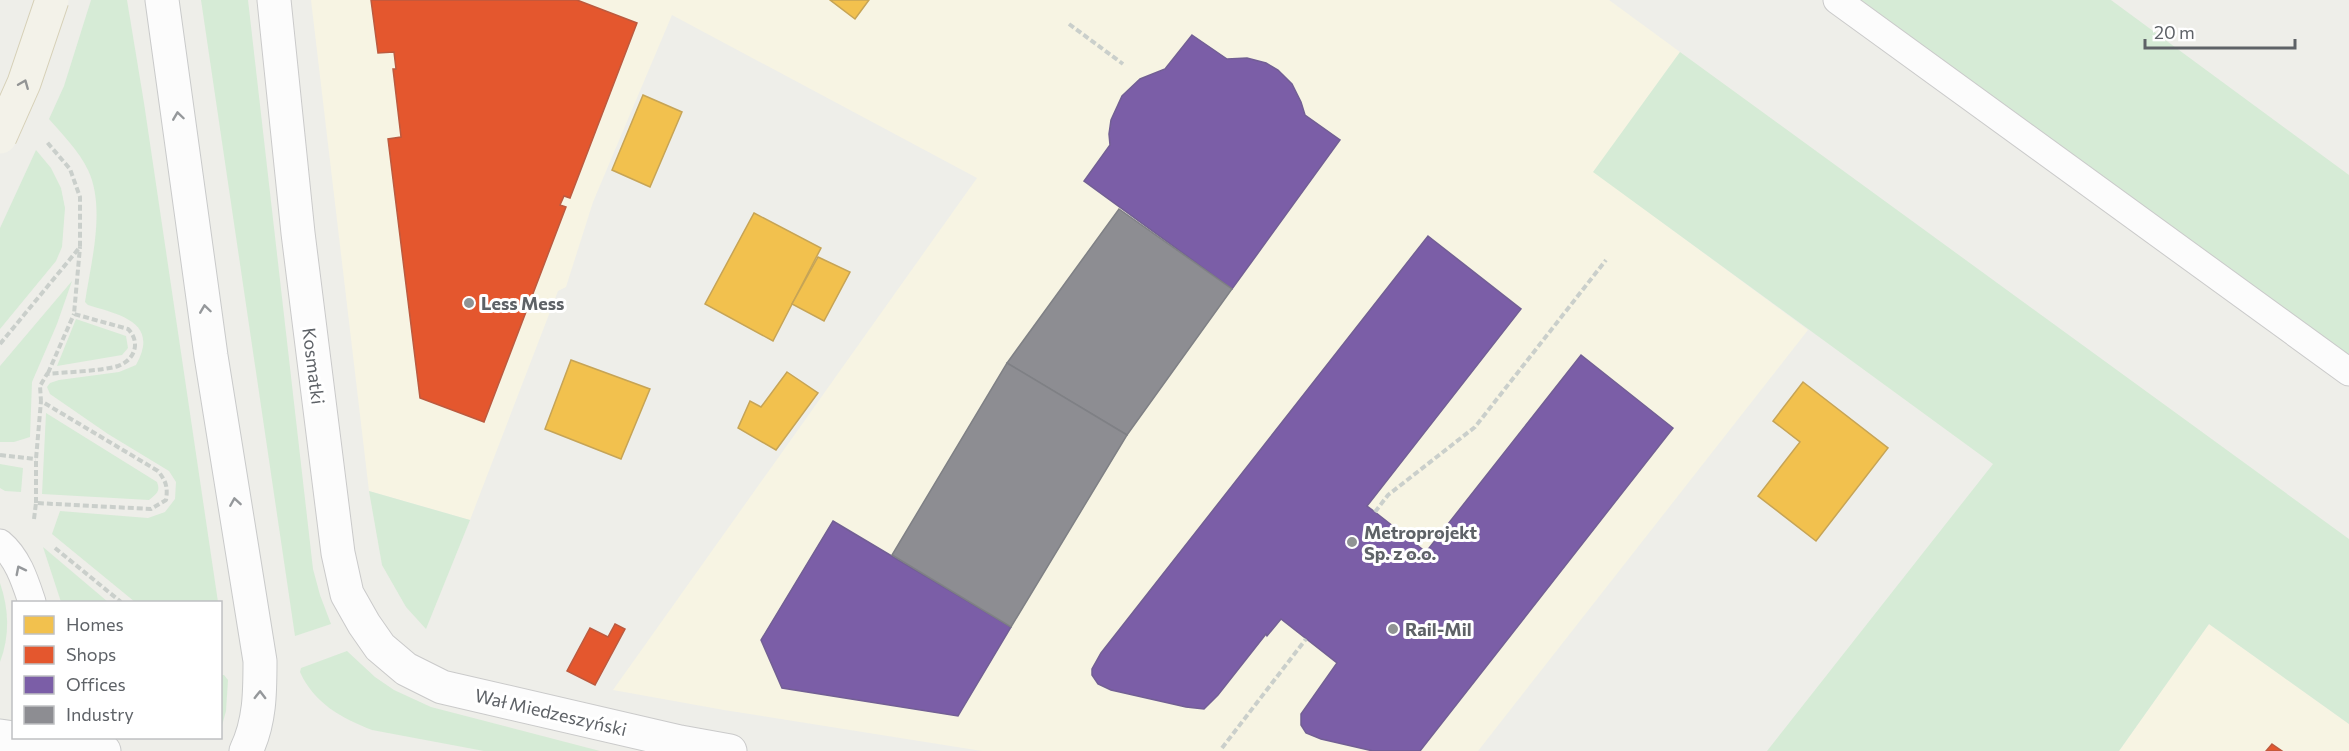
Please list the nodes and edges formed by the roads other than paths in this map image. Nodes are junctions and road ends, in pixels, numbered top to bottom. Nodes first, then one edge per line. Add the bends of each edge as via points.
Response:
1 (52, 0) edge
2 (162, 0) edge
3 (274, 0) edge
4 (1837, 0) edge
5 (0, 137) edge
6 (2349, 372) edge
7 (0, 543) edge
8 (31, 601) edge
9 (442, 687) joint
10 (26, 739) edge
11 (104, 751) edge
12 (246, 751) edge
13 (730, 751) edge

5 -> 1 main road, bridge via 24,83
12 -> 2 street via 260,705 260,661 211,356
3 - 9 street, Kosmatki via 313,358 338,553 347,594 380,646 406,669
4 - 6 lane
8 -> 7 lane via 22,572
9 - 13 street, Wał Miedzeszyński
10 - 11 street

